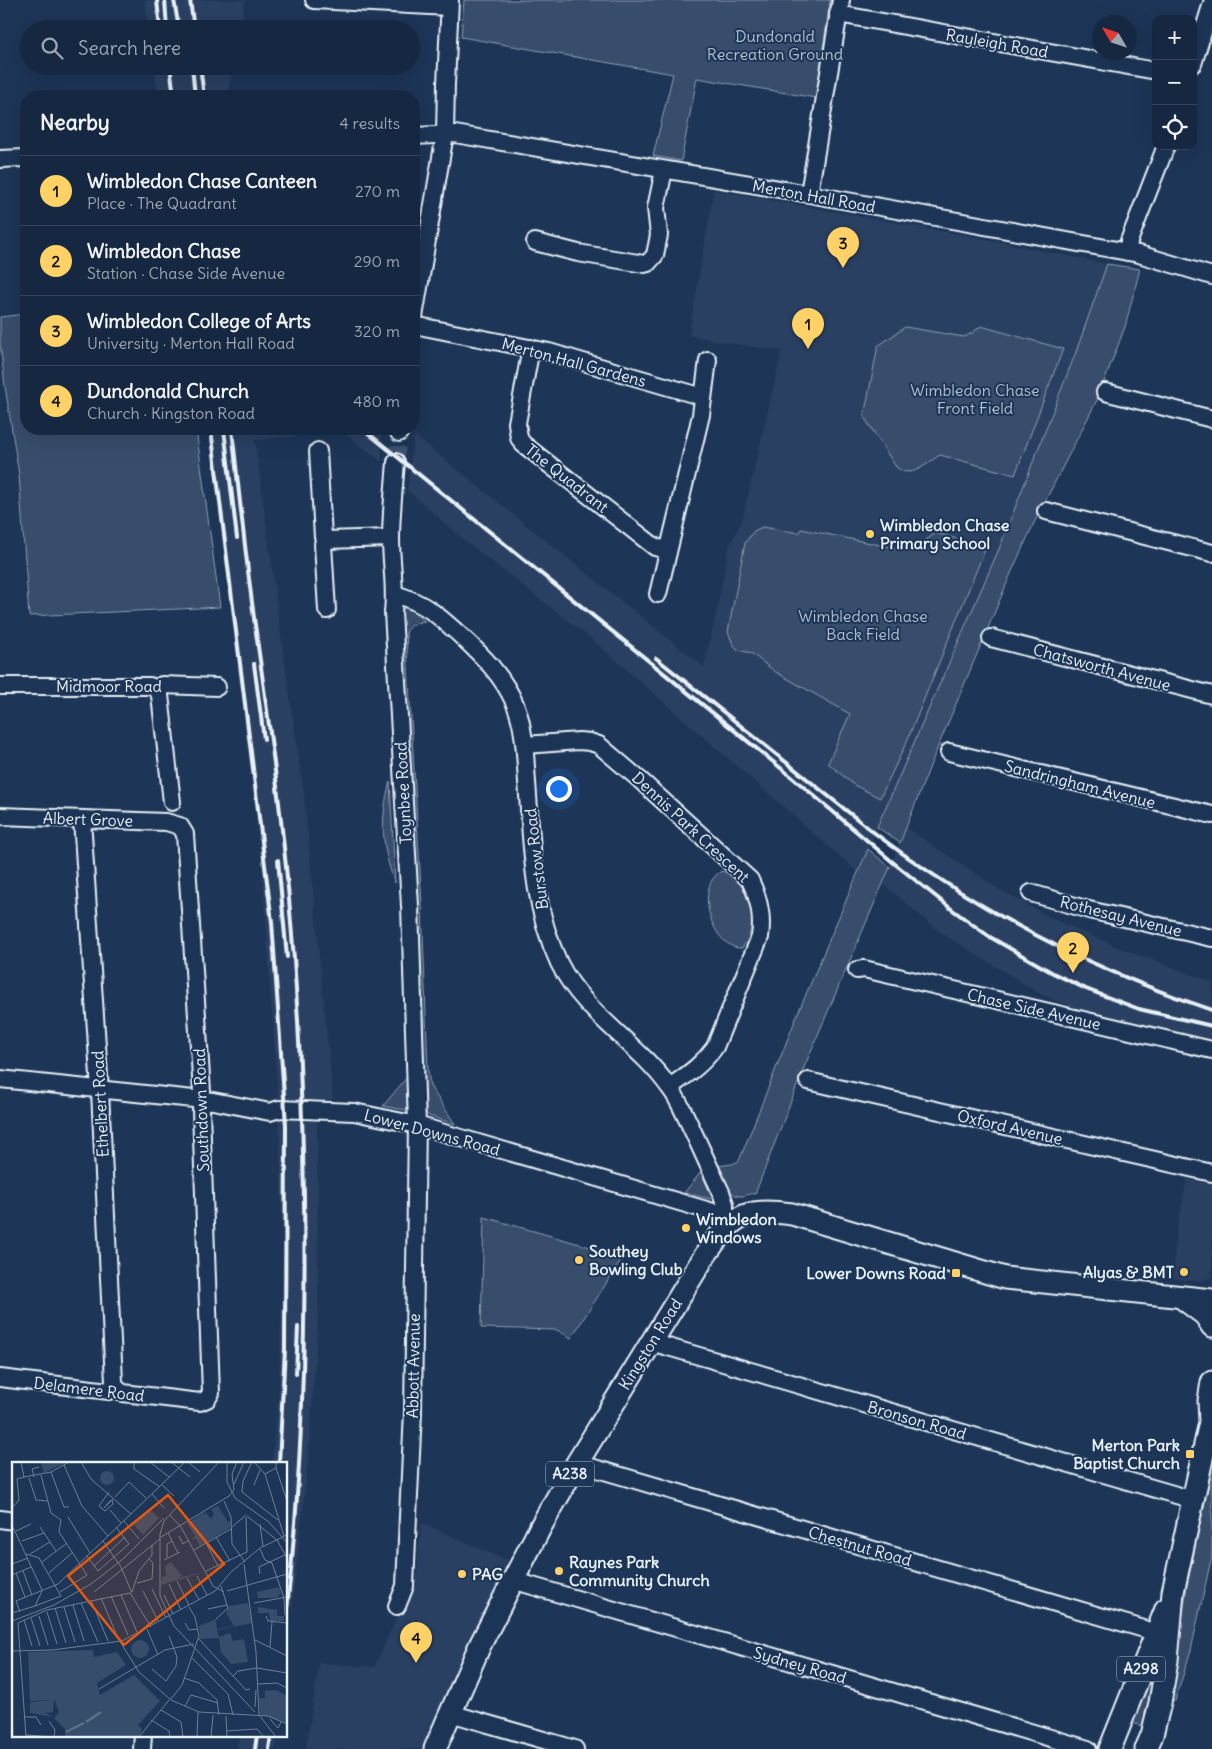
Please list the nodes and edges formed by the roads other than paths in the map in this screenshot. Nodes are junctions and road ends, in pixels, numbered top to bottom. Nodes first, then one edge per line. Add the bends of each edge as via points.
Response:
1 (314, 0) edge
2 (1212, 3) edge
3 (450, 4) edge
4 (839, 7) edge
5 (1194, 60) edge
6 (1152, 71) edge
7 (445, 134) junction
8 (420, 136) edge
9 (1164, 150) edge
10 (20, 158) edge
11 (0, 160) edge
12 (664, 170) junction
13 (809, 194) junction
14 (536, 242) dead end
15 (420, 244) edge
16 (1128, 252) junction
17 (1212, 276) edge
18 (420, 326) edge
19 (531, 348) junction
20 (708, 360) dead end
21 (1105, 392) dead end
22 (703, 397) junction
23 (1212, 419) edge
24 (318, 451) dead end
25 (396, 462) tunnel mouth
26 (1046, 511) dead end
27 (391, 538) junction
28 (326, 540) junction
29 (668, 550) junction
30 (1212, 553) edge
31 (395, 594) junction
32 (658, 594) dead end
33 (327, 610) dead end
34 (991, 638) dead end
35 (0, 686) edge
36 (217, 687) dead end
37 (157, 689) junction
38 (1212, 695) edge
39 (525, 745) junction
40 (949, 752) dead end
41 (172, 802) dead end
42 (1212, 815) edge
43 (0, 816) edge
44 (82, 819) junction
45 (176, 824) joint
46 (1031, 893) dead end
47 (1212, 938) edge
48 (857, 970) dead end
49 (1212, 1050) edge
50 (0, 1079) edge
51 (808, 1081) dead end
52 (670, 1087) junction
53 (100, 1091) junction
54 (202, 1100) junction
55 (418, 1125) junction
56 (1212, 1173) edge
57 (731, 1216) junction
58 (1181, 1296) junction
59 (1212, 1300) edge
60 (1212, 1326) edge
61 (651, 1342) junction
62 (0, 1378) edge
63 (1212, 1382) edge
64 (117, 1389) junction
65 (208, 1399) joint
66 (1211, 1420) edge
67 (577, 1462) junction
68 (1183, 1497) dead end
69 (512, 1580) junction
70 (1173, 1592) junction
71 (397, 1606) dead end
72 (1144, 1629) dead end
73 (450, 1713) junction
74 (143, 1736) edge
75 (1111, 1748) edge
76 (142, 1749) edge
77 (435, 1749) edge
78 (575, 1749) edge
79 (1088, 1749) edge
80 (1146, 1749) edge

1 - 3 street
2 - 5 street
3 - 7 street
4 - 6 street, Rayleigh Road
4 - 13 street
7 - 8 street, Merton Hall Road
7 - 12 street, Merton Hall Road
7 - 15 street
9 - 16 street
10 - 11 street
12 - 13 street, Merton Hall Road
12 - 14 street via 656,208 659,235 655,255 648,264 578,253
13 - 16 street, Merton Hall Road
16 - 17 street, Merton Hall Road
18 - 19 street, Merton Hall Gardens
19 - 22 street, Merton Hall Gardens
19 - 29 street, The Quadrant via 517,423 523,444 655,547
20 - 22 street
21 - 23 street
22 - 29 street
24 - 28 street via 323,537
25 - 27 street, Toynbee Road
26 - 30 street
27 - 28 street
27 - 31 street, Toynbee Road
28 - 33 street via 323,544
29 - 32 street
31 - 39 street, Burstow Road via 416,601 435,613 491,665 516,706
31 - 55 street, Toynbee Road via 393,612 410,906
34 - 38 street, Chatsworth Avenue
35 - 37 street, Midmoor Road via 150,686
36 - 37 street, Midmoor Road via 162,685
37 - 41 street
39 - 52 street, Burstow Road via 534,879 546,929 560,963 582,999
39 - 52 street, Dennis Park Crescent via 579,741 599,745 750,880 757,894 762,923 760,937 715,1047 693,1072
40 - 42 street, Sandringham Avenue
43 - 44 street, Albert Grove
44 - 45 street, Albert Grove
44 - 53 street, Ethelbert Road
45 - 54 street, Southdown Road via 185,834
46 - 47 street, Rothesay Avenue via 1089,910
48 - 49 street, Chase Side Avenue via 864,969
50 - 53 street, Lower Downs Road
51 - 56 street, Oxford Avenue
52 - 57 street, Burstow Road
53 - 54 street, Lower Downs Road
53 - 64 street, Ethelbert Road via 114,1382
54 - 55 street, Lower Downs Road via 270,1112 279,1109 354,1112
54 - 65 street, Southdown Road via 211,1393
55 - 57 street, Lower Downs Road
55 - 71 street, Abbott Avenue via 409,1507 405,1586
57 - 58 main road, Kingston Road / A238 via 765,1211 792,1214 1005,1278
57 - 61 main road, Kingston Road / A238
58 - 59 main road, Kingston Road / A238
58 - 60 main road via 1198,1308
61 - 67 main road, Kingston Road / A238
61 - 68 street, Bronson Road
62 - 64 street, Delamere Road via 109,1391
63 - 66 main road, A298
64 - 65 street, Delamere Road via 122,1393 200,1402
66 - 70 main road, A298
67 - 69 main road, Kingston Road / A238
67 - 72 street, Chestnut Road
69 - 73 main road, Kingston Road / A238
69 - 79 street, Sydney Road
70 - 75 main road, A298
70 - 80 main road, A298 via 1160,1703
73 - 77 main road, Kingston Road / A238
73 - 78 street
74 - 76 street

